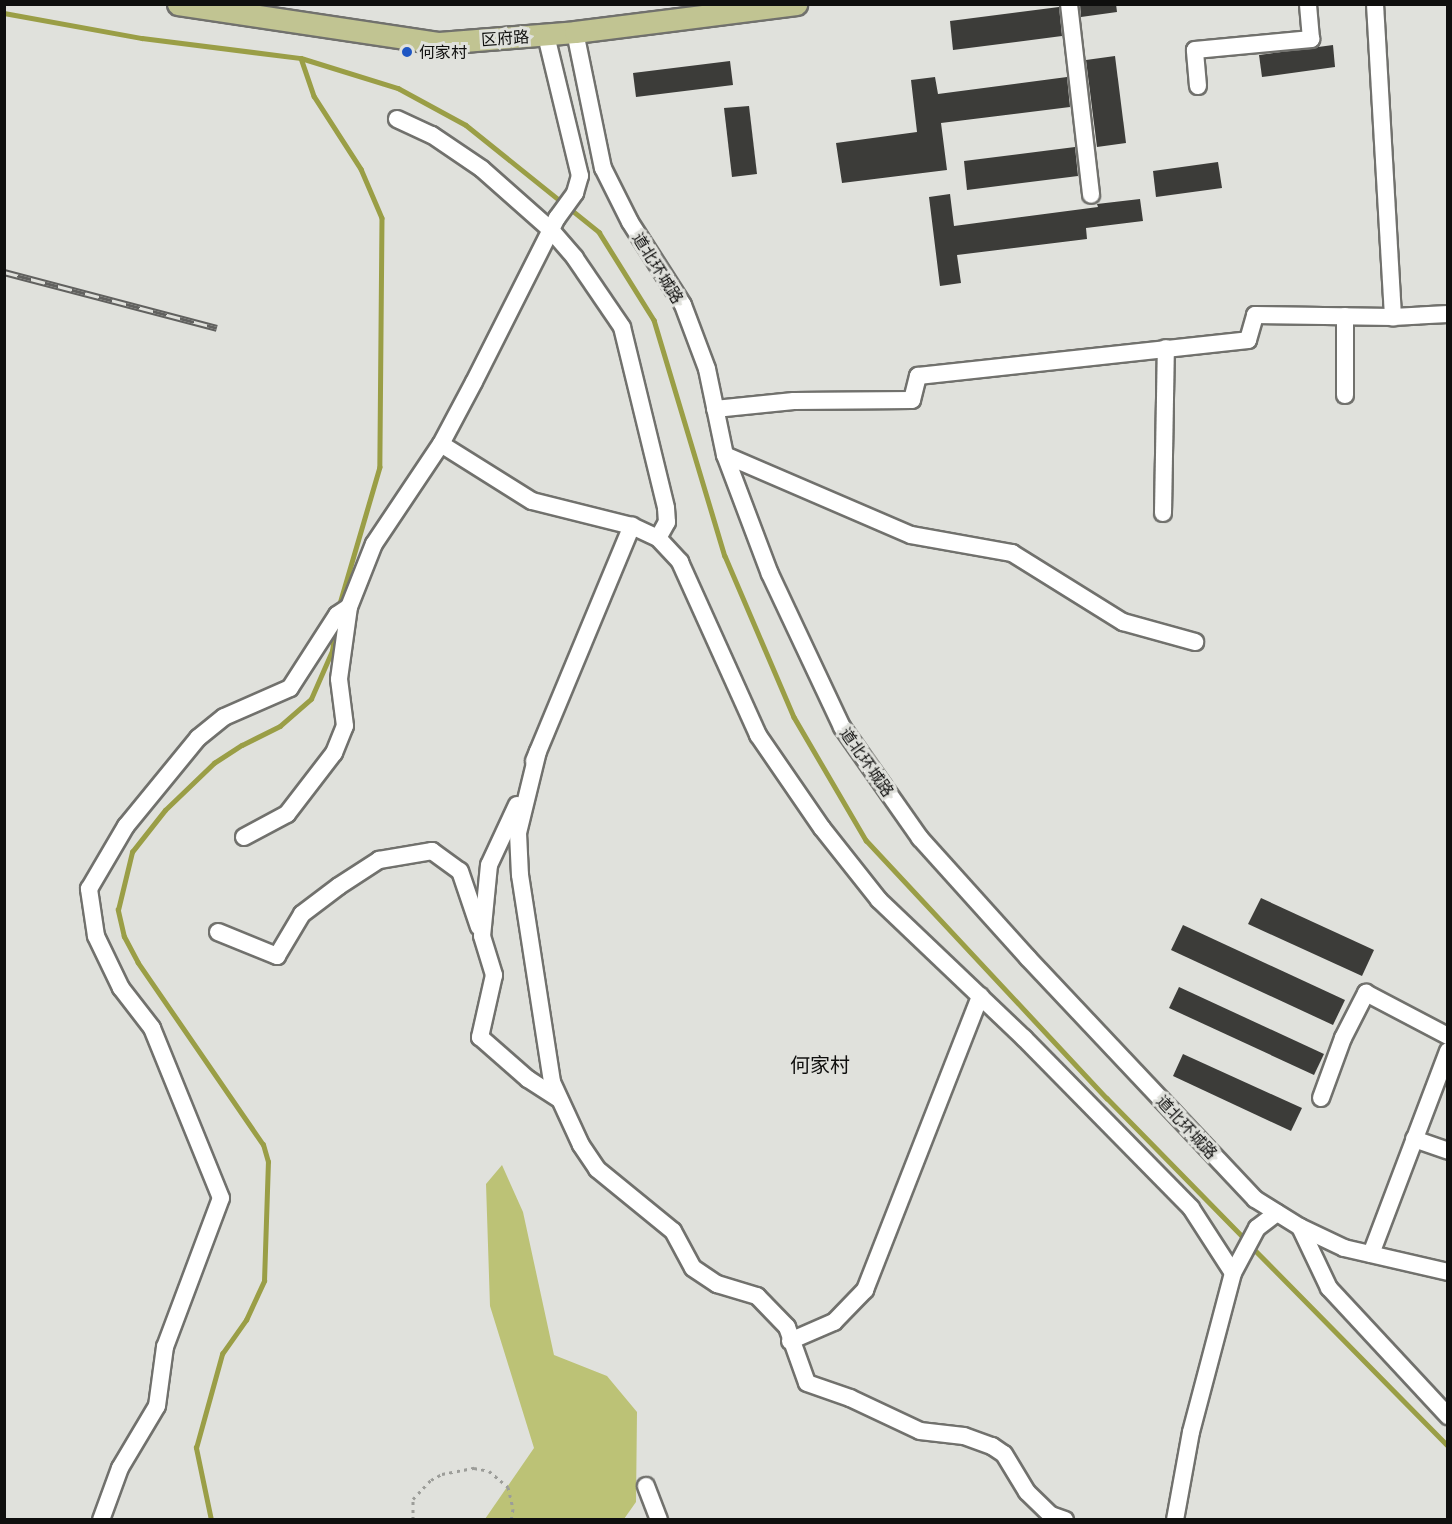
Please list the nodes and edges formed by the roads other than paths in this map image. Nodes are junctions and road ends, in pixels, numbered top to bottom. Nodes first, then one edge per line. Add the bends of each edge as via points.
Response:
1 (178, 4) edge
2 (796, 4) edge
3 (1069, 4) edge
4 (1308, 4) edge
5 (1375, 4) edge
6 (575, 32) junction
7 (546, 35) junction
8 (1198, 86) dead end
9 (397, 119) dead end
10 (1090, 195) dead end
11 (554, 224) junction
12 (1448, 314) edge
13 (1346, 316) junction
14 (1393, 317) junction
15 (1166, 348) junction
16 (1345, 395) dead end
17 (715, 409) junction
18 (441, 444) junction
19 (725, 455) junction
20 (1163, 513) dead end
21 (632, 526) junction
22 (658, 537) junction
23 (349, 607) junction
24 (1195, 642) dead end
25 (537, 751) junction
26 (244, 837) dead end
27 (218, 932) dead end
28 (482, 936) junction
29 (980, 996) junction
30 (1448, 1036) edge
31 (1448, 1051) edge
32 (1321, 1098) dead end
33 (560, 1099) junction
34 (1414, 1139) junction
35 (1448, 1151) edge
36 (1278, 1213) junction
37 (1300, 1227) junction
38 (1371, 1254) junction
39 (1236, 1268) junction
40 (1448, 1272) edge
41 (790, 1341) junction
42 (1448, 1416) edge
43 (646, 1486) dead end
44 (101, 1520) edge
45 (659, 1520) edge
46 (1065, 1520) edge
47 (1175, 1520) edge

1 - 7 main road, 区府路 via 439,43
2 - 6 main road, 区府路
3 - 10 street
4 - 8 street via 1311,39 1195,50
5 - 14 street
6 - 7 main road, 区府路
6 - 17 street, 道北环城路 via 603,168 630,222 683,305 707,369
7 - 11 street via 580,176
9 - 11 street via 432,135
11 - 18 street
11 - 22 street via 622,327 666,508 667,522
12 - 14 street
13 - 14 street
13 - 15 street via 1256,315 1248,339
13 - 16 street
15 - 17 street via 918,376 912,400 794,401
15 - 20 street
17 - 19 street, 道北环城路
18 - 21 street via 532,501
18 - 23 street via 374,544
19 - 24 street via 911,535 1012,553 1123,622
19 - 36 street, 道北环城路 via 770,574 842,726 920,838 1255,1199
21 - 22 street
21 - 25 street
22 - 29 street via 680,562 758,735 822,828 879,900
23 - 26 street via 339,679 345,726 334,753 287,814
23 - 44 street via 337,615 290,688 224,717 198,738 126,826 90,889 96,936 121,988 153,1028 221,1198 165,1347 157,1406 120,1468
25 - 28 street via 516,809 489,865
25 - 33 street via 518,832 520,875 552,1082
27 - 28 street via 277,956 302,914 339,886 379,861 432,851 460,871
28 - 33 street via 494,975 480,1037 528,1079
29 - 39 street via 1191,1208
29 - 41 street via 865,1290 834,1322
30 - 32 street via 1366,993 1343,1038
31 - 34 street
33 - 41 street via 597,1169 673,1231 693,1268 717,1284 757,1296 787,1327
34 - 35 street
34 - 38 street
36 - 37 street, 道北环城路
36 - 39 street via 1257,1228
37 - 38 street, 道北环城路 via 1344,1248
37 - 42 street via 1329,1288
38 - 40 street, 道北环城路
39 - 47 street via 1191,1432
41 - 46 street via 807,1383 850,1398 920,1431 964,1436 992,1446 1004,1455 1027,1492 1051,1515
43 - 45 street

